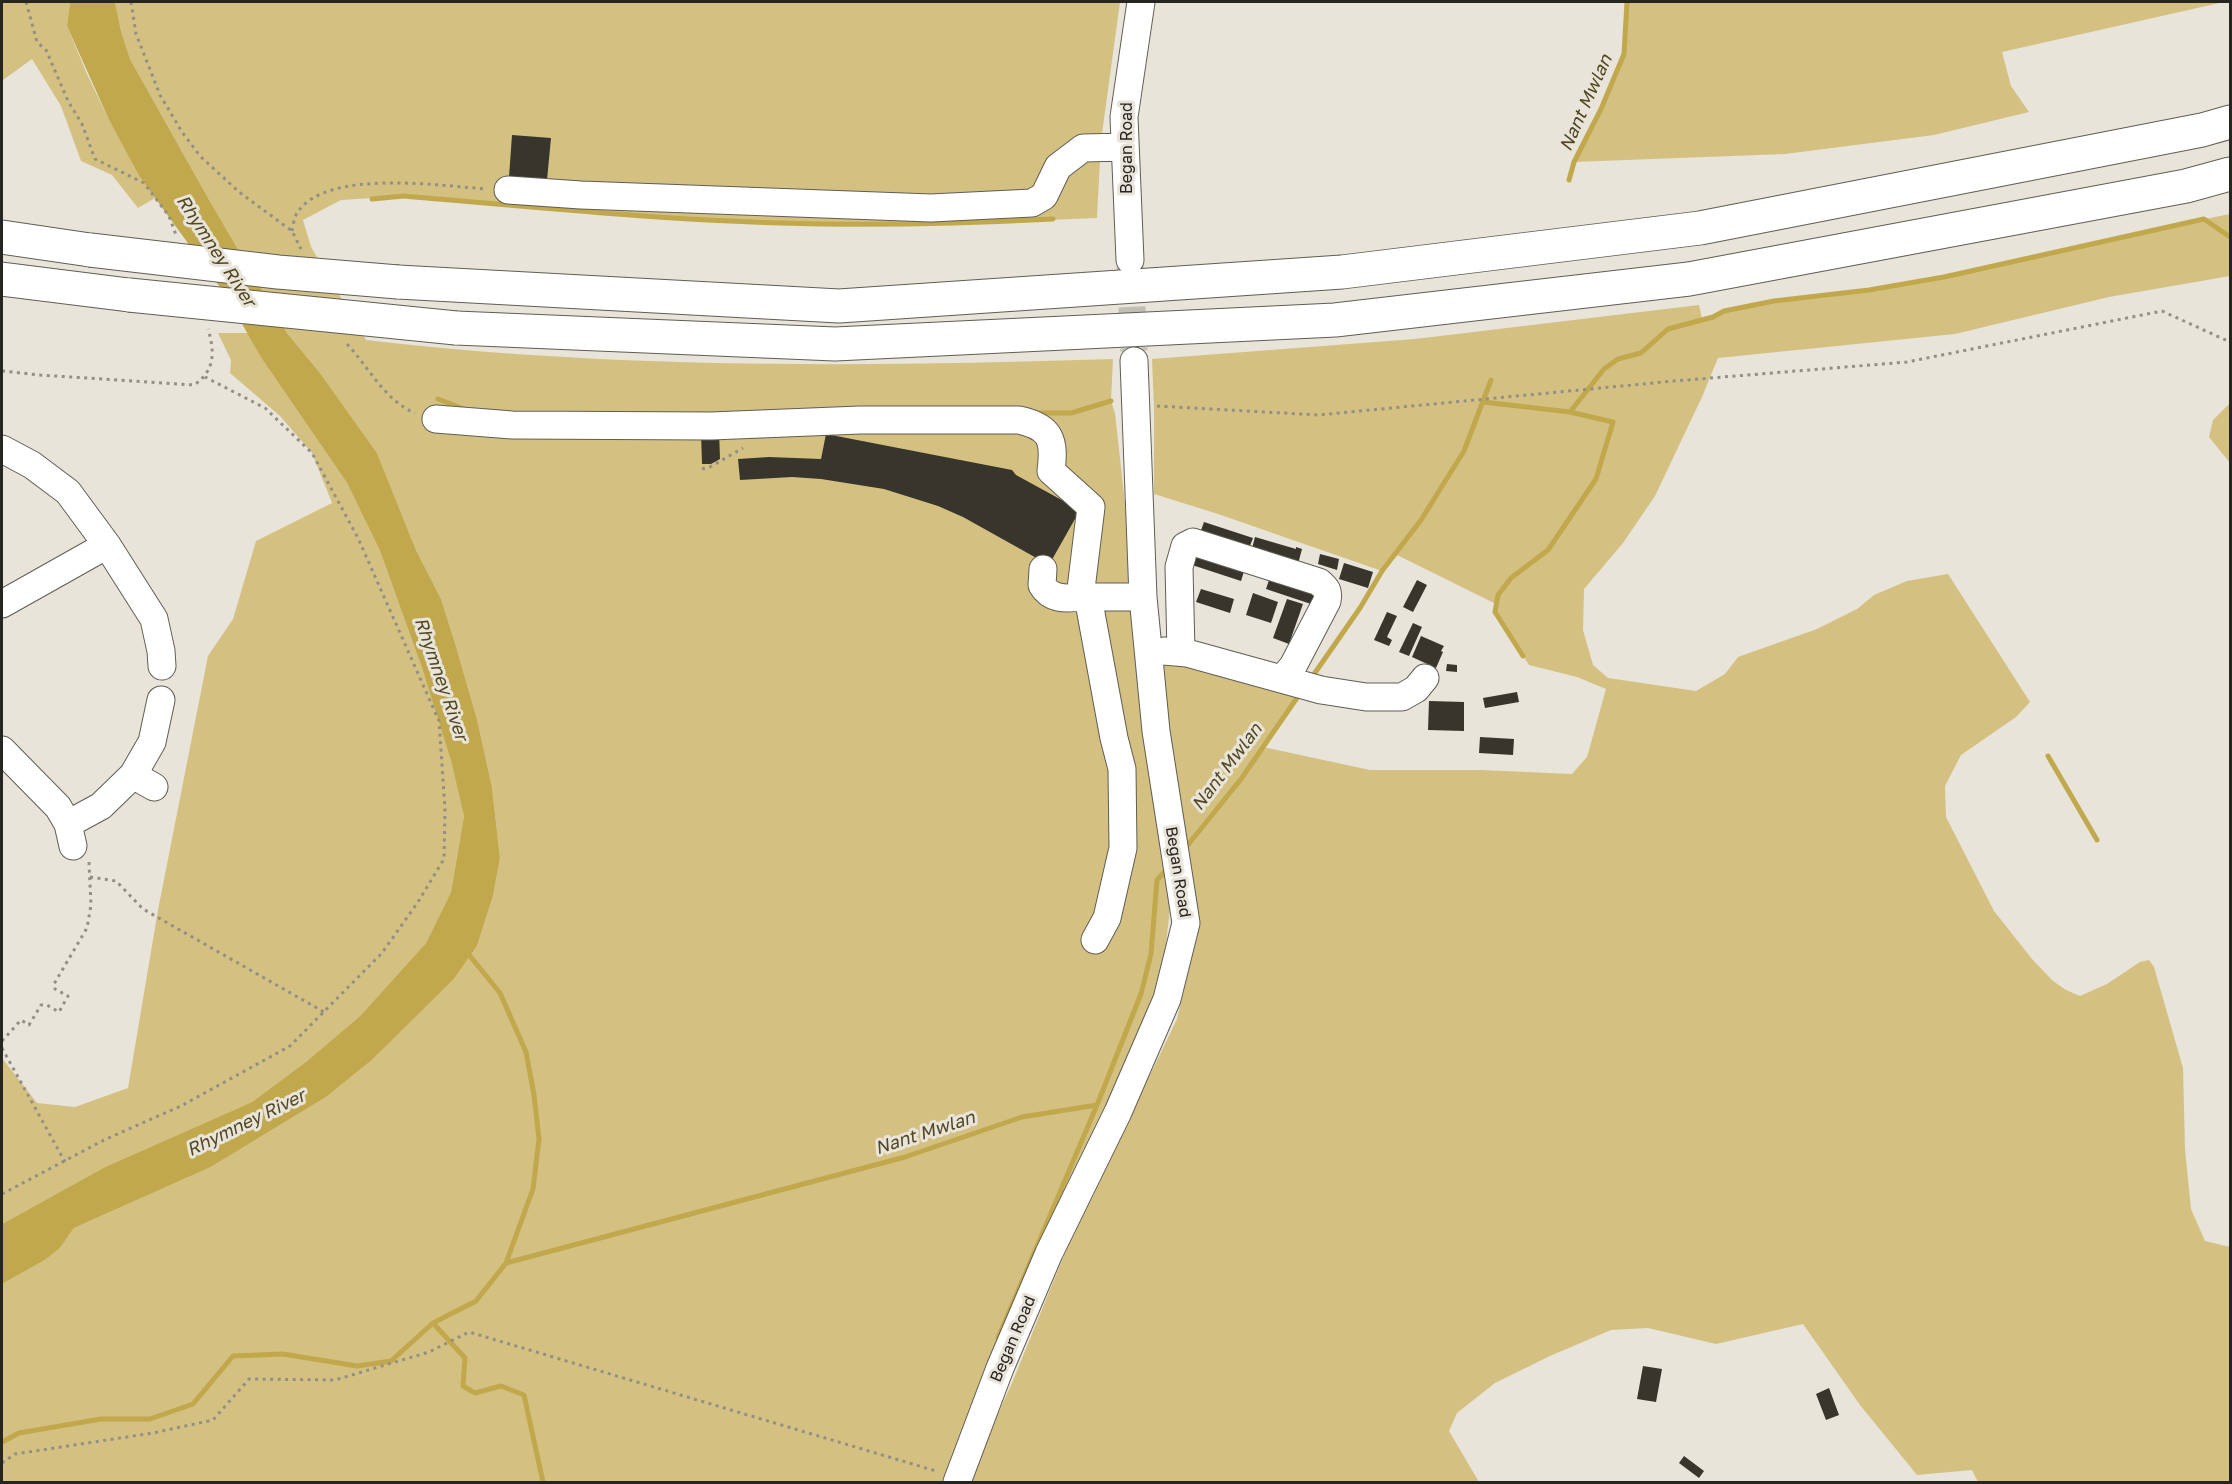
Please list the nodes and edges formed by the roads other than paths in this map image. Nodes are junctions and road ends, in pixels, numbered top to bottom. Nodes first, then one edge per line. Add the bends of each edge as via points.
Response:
1 (1141, 2) edge
2 (2230, 122) edge
3 (1125, 147) junction
4 (2230, 174) edge
5 (508, 190) road end
6 (2, 237) edge
7 (1130, 260) tunnel mouth
8 (2, 279) edge
9 (1134, 361) tunnel mouth
10 (436, 419) dead end
11 (2, 449) edge
12 (107, 545) junction
13 (1043, 569) dead end
14 (1084, 597) junction
15 (1143, 597) junction
16 (5, 602) edge
17 (1148, 651) junction
18 (1182, 652) junction
19 (162, 666) dead end
20 (1425, 678) dead end
21 (1288, 680) junction
22 (161, 700) dead end
23 (2, 750) edge
24 (1095, 940) dead end
25 (958, 1480) edge

1 - 3 street, Began Road via 1124,117
2 - 6 highway, bridge via 1700,228 1342,273 839,306 278,273
3 - 5 street via 1083,148 1058,167 1044,196 1032,203 931,208
3 - 7 street, Began Road
4 - 8 highway, bridge via 2186,186 1689,279 1335,320 835,344 456,328
9 - 15 street, Began Road
10 - 14 street via 512,424 860,420 1035,423 1046,433 1054,450 1051,471 1091,507
11 - 12 street via 68,492
12 - 16 street
12 - 19 street via 161,613 154,619
13 - 14 street via 1042,585 1050,595
14 - 15 street
14 - 24 street via 1122,769 1123,848 1107,918
15 - 17 street, Began Road
17 - 18 street
17 - 25 street, Began Road via 1156,731 1186,923 1167,999 1118,1112 1049,1253
18 - 21 street
18 - 21 street via 1179,567 1185,546 1194,542 1319,582 1327,589 1327,601
20 - 21 street via 1402,697 1366,697
22 - 23 street via 144,781 101,806 70,835 58,807

